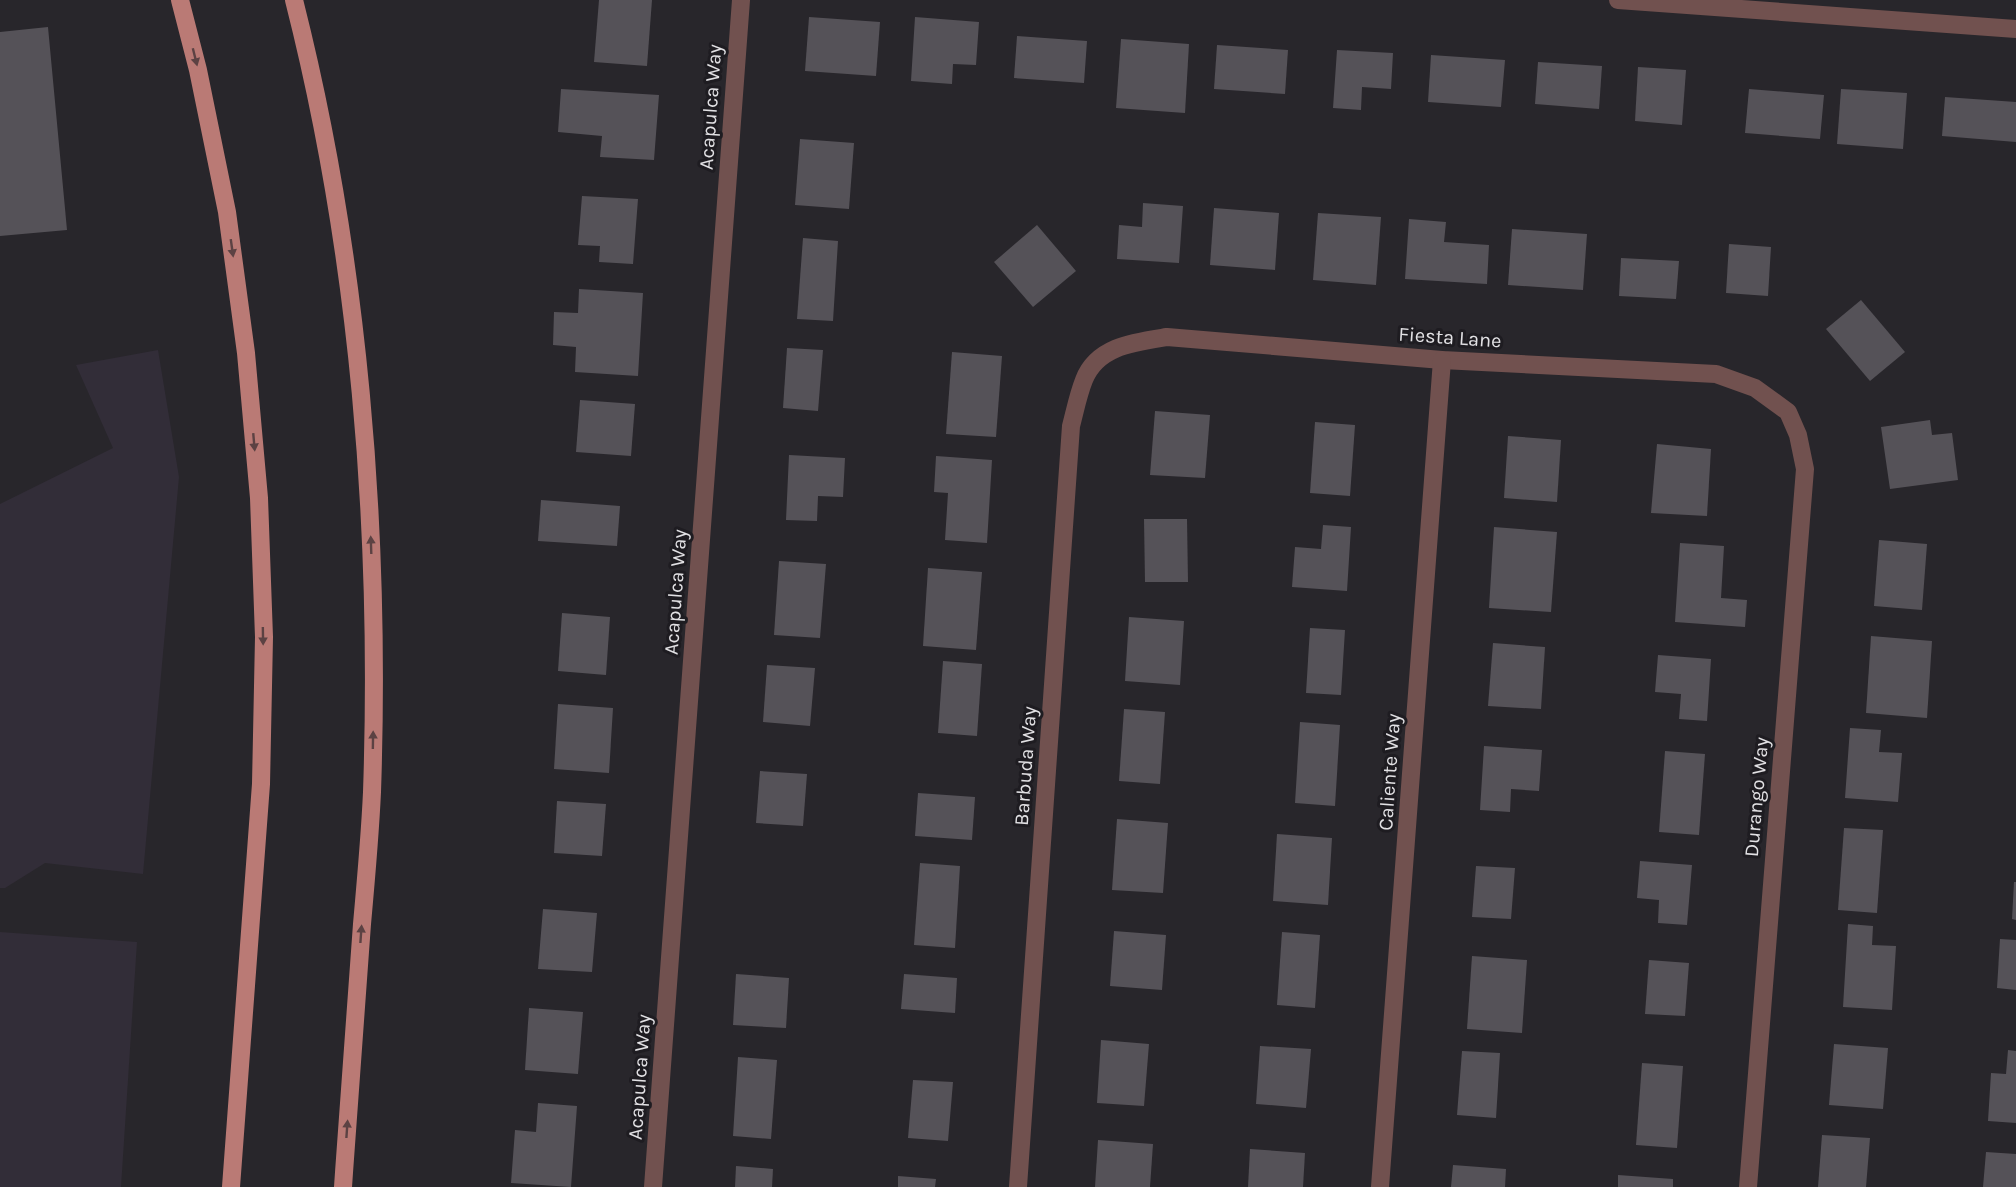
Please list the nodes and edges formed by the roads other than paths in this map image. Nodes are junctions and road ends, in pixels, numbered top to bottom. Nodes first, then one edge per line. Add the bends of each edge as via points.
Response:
1 (180, 0) edge
2 (294, 0) edge
3 (741, 0) edge
4 (1618, 0) edge
5 (2016, 29) edge
6 (1102, 356) joint
7 (1442, 360) junction
8 (1788, 412) joint
9 (231, 1187) edge
10 (343, 1187) edge
11 (653, 1187) edge
12 (1018, 1187) edge
13 (1380, 1187) edge
14 (1748, 1187) edge

1 -> 9 main road via 227,212 246,352 259,498 264,637 261,784
10 -> 2 main road via 372,794 375,642 369,497 356,347 336,201
3 - 11 street, Acapulca Way
4 - 5 street
6 - 7 street, Fiesta Lane via 1131,342 1167,337
6 - 12 street, Barbuda Way via 1084,379 1071,426
7 - 8 street, Fiesta Lane via 1716,374 1755,388
7 - 13 street, Caliente Way
8 - 14 street, Durango Way via 1798,435 1805,469

